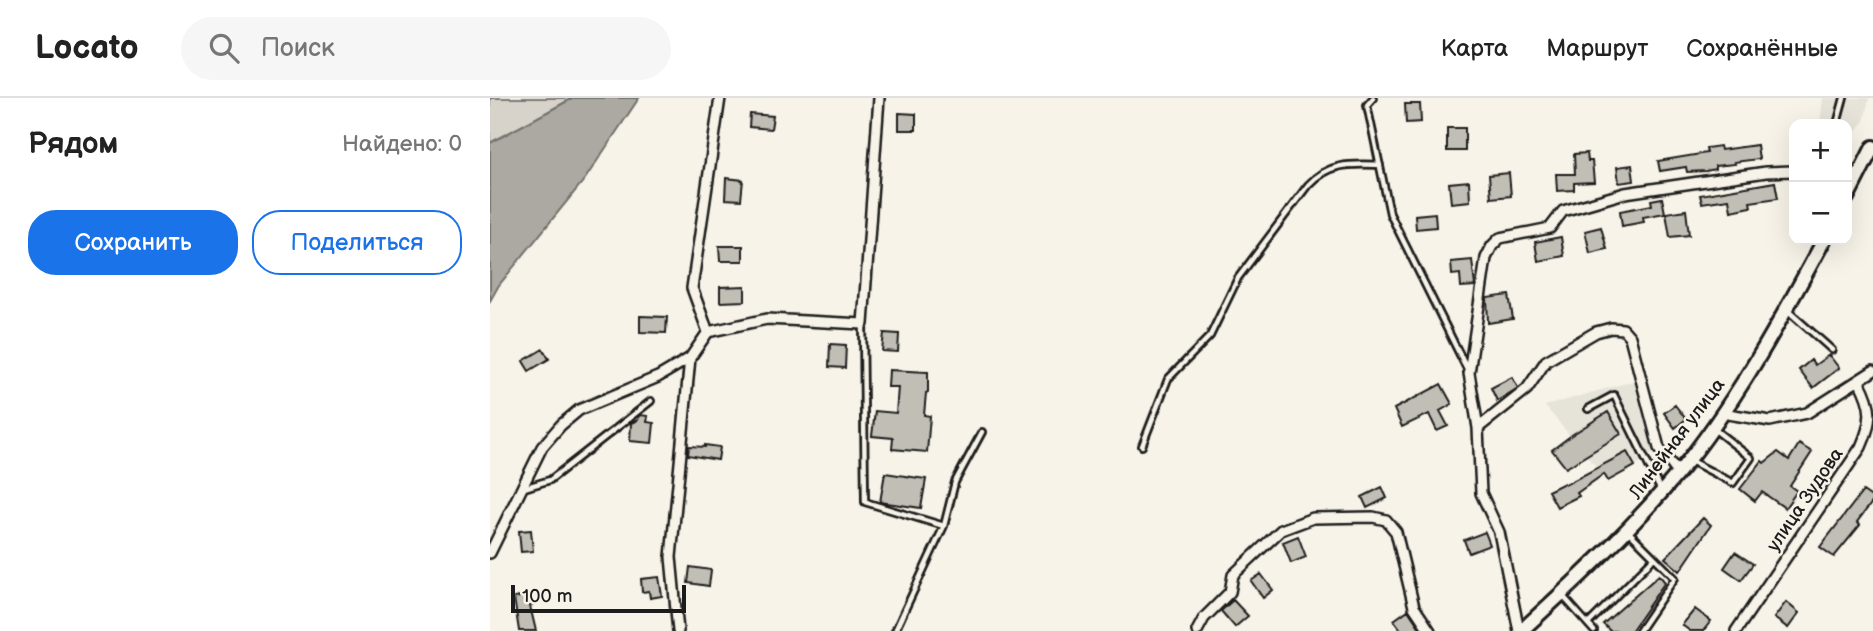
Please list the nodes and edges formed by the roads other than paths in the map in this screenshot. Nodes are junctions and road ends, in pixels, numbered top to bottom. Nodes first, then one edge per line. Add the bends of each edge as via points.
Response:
1 (720, 98) edge
2 (879, 98) edge
3 (1373, 98) edge
4 (1844, 98) edge
5 (1838, 119) edge
6 (1873, 146) edge
7 (1380, 165) junction
8 (1789, 171) edge
9 (1852, 186) edge
10 (1821, 245) edge
11 (1787, 309) junction
12 (863, 324) junction
13 (708, 332) junction
14 (1832, 350) dead end
15 (690, 358) junction
16 (1873, 371) edge
17 (1469, 373) junction
18 (1859, 380) junction
19 (652, 401) dead end
20 (1588, 409) dead end
21 (1722, 414) junction
22 (1478, 428) junction
23 (1712, 428) junction
24 (982, 432) dead end
25 (1142, 446) dead end
26 (1689, 460) junction
27 (1678, 473) junction
28 (520, 489) junction
29 (1662, 492) junction
30 (944, 526) junction
31 (1627, 530) junction
32 (490, 553) edge
33 (1654, 558) junction
34 (1561, 594) junction
35 (1588, 624) junction
36 (678, 631) edge
37 (895, 631) edge
38 (1197, 631) edge
39 (1430, 631) edge
40 (1520, 631) edge
41 (1594, 631) edge
42 (1639, 631) edge
43 (1736, 631) edge

1 - 13 street via 692,289
2 - 12 street
3 - 7 lane via 1367,105
4 - 5 lane
6 - 9 street
7 - 17 lane via 1390,214
7 - 25 lane via 1343,164 1316,176 1308,185 1238,278 1210,335 1168,379
8 - 17 street via 1625,193 1563,211 1549,229 1500,238 1486,258
10 - 11 street, Линейная улица
11 - 14 lane
11 - 21 street, Линейная улица
12 - 13 street via 767,319
12 - 30 lane via 865,502
13 - 15 street
15 - 28 street via 658,377 579,410 542,447
15 - 36 street via 671,557
16 - 18 street
17 - 22 street
18 - 21 street via 1807,413 1770,421
18 - 43 street, улица Зудова via 1872,413 1861,447
19 - 28 lane via 551,480
20 - 29 lane via 1614,396
21 - 23 street, Линейная улица
22 - 27 street via 1527,389 1546,361 1597,332 1623,329 1630,337 1659,447
22 - 40 street via 1480,493 1499,532
23 - 26 street, Линейная улица
23 - 26 lane via 1751,458 1733,483
24 - 30 lane via 955,482
26 - 27 street, Линейная улица
27 - 29 street, Линейная улица
28 - 32 street
29 - 31 street, Линейная улица
30 - 37 lane
31 - 33 lane
31 - 34 street, Линейная улица
33 - 35 lane
33 - 42 lane via 1675,578
34 - 35 lane
34 - 40 street, Линейная улица
35 - 41 lane
38 - 39 street via 1203,618 1230,592 1233,575 1281,530 1312,518 1373,517 1386,520 1396,532 1414,607

